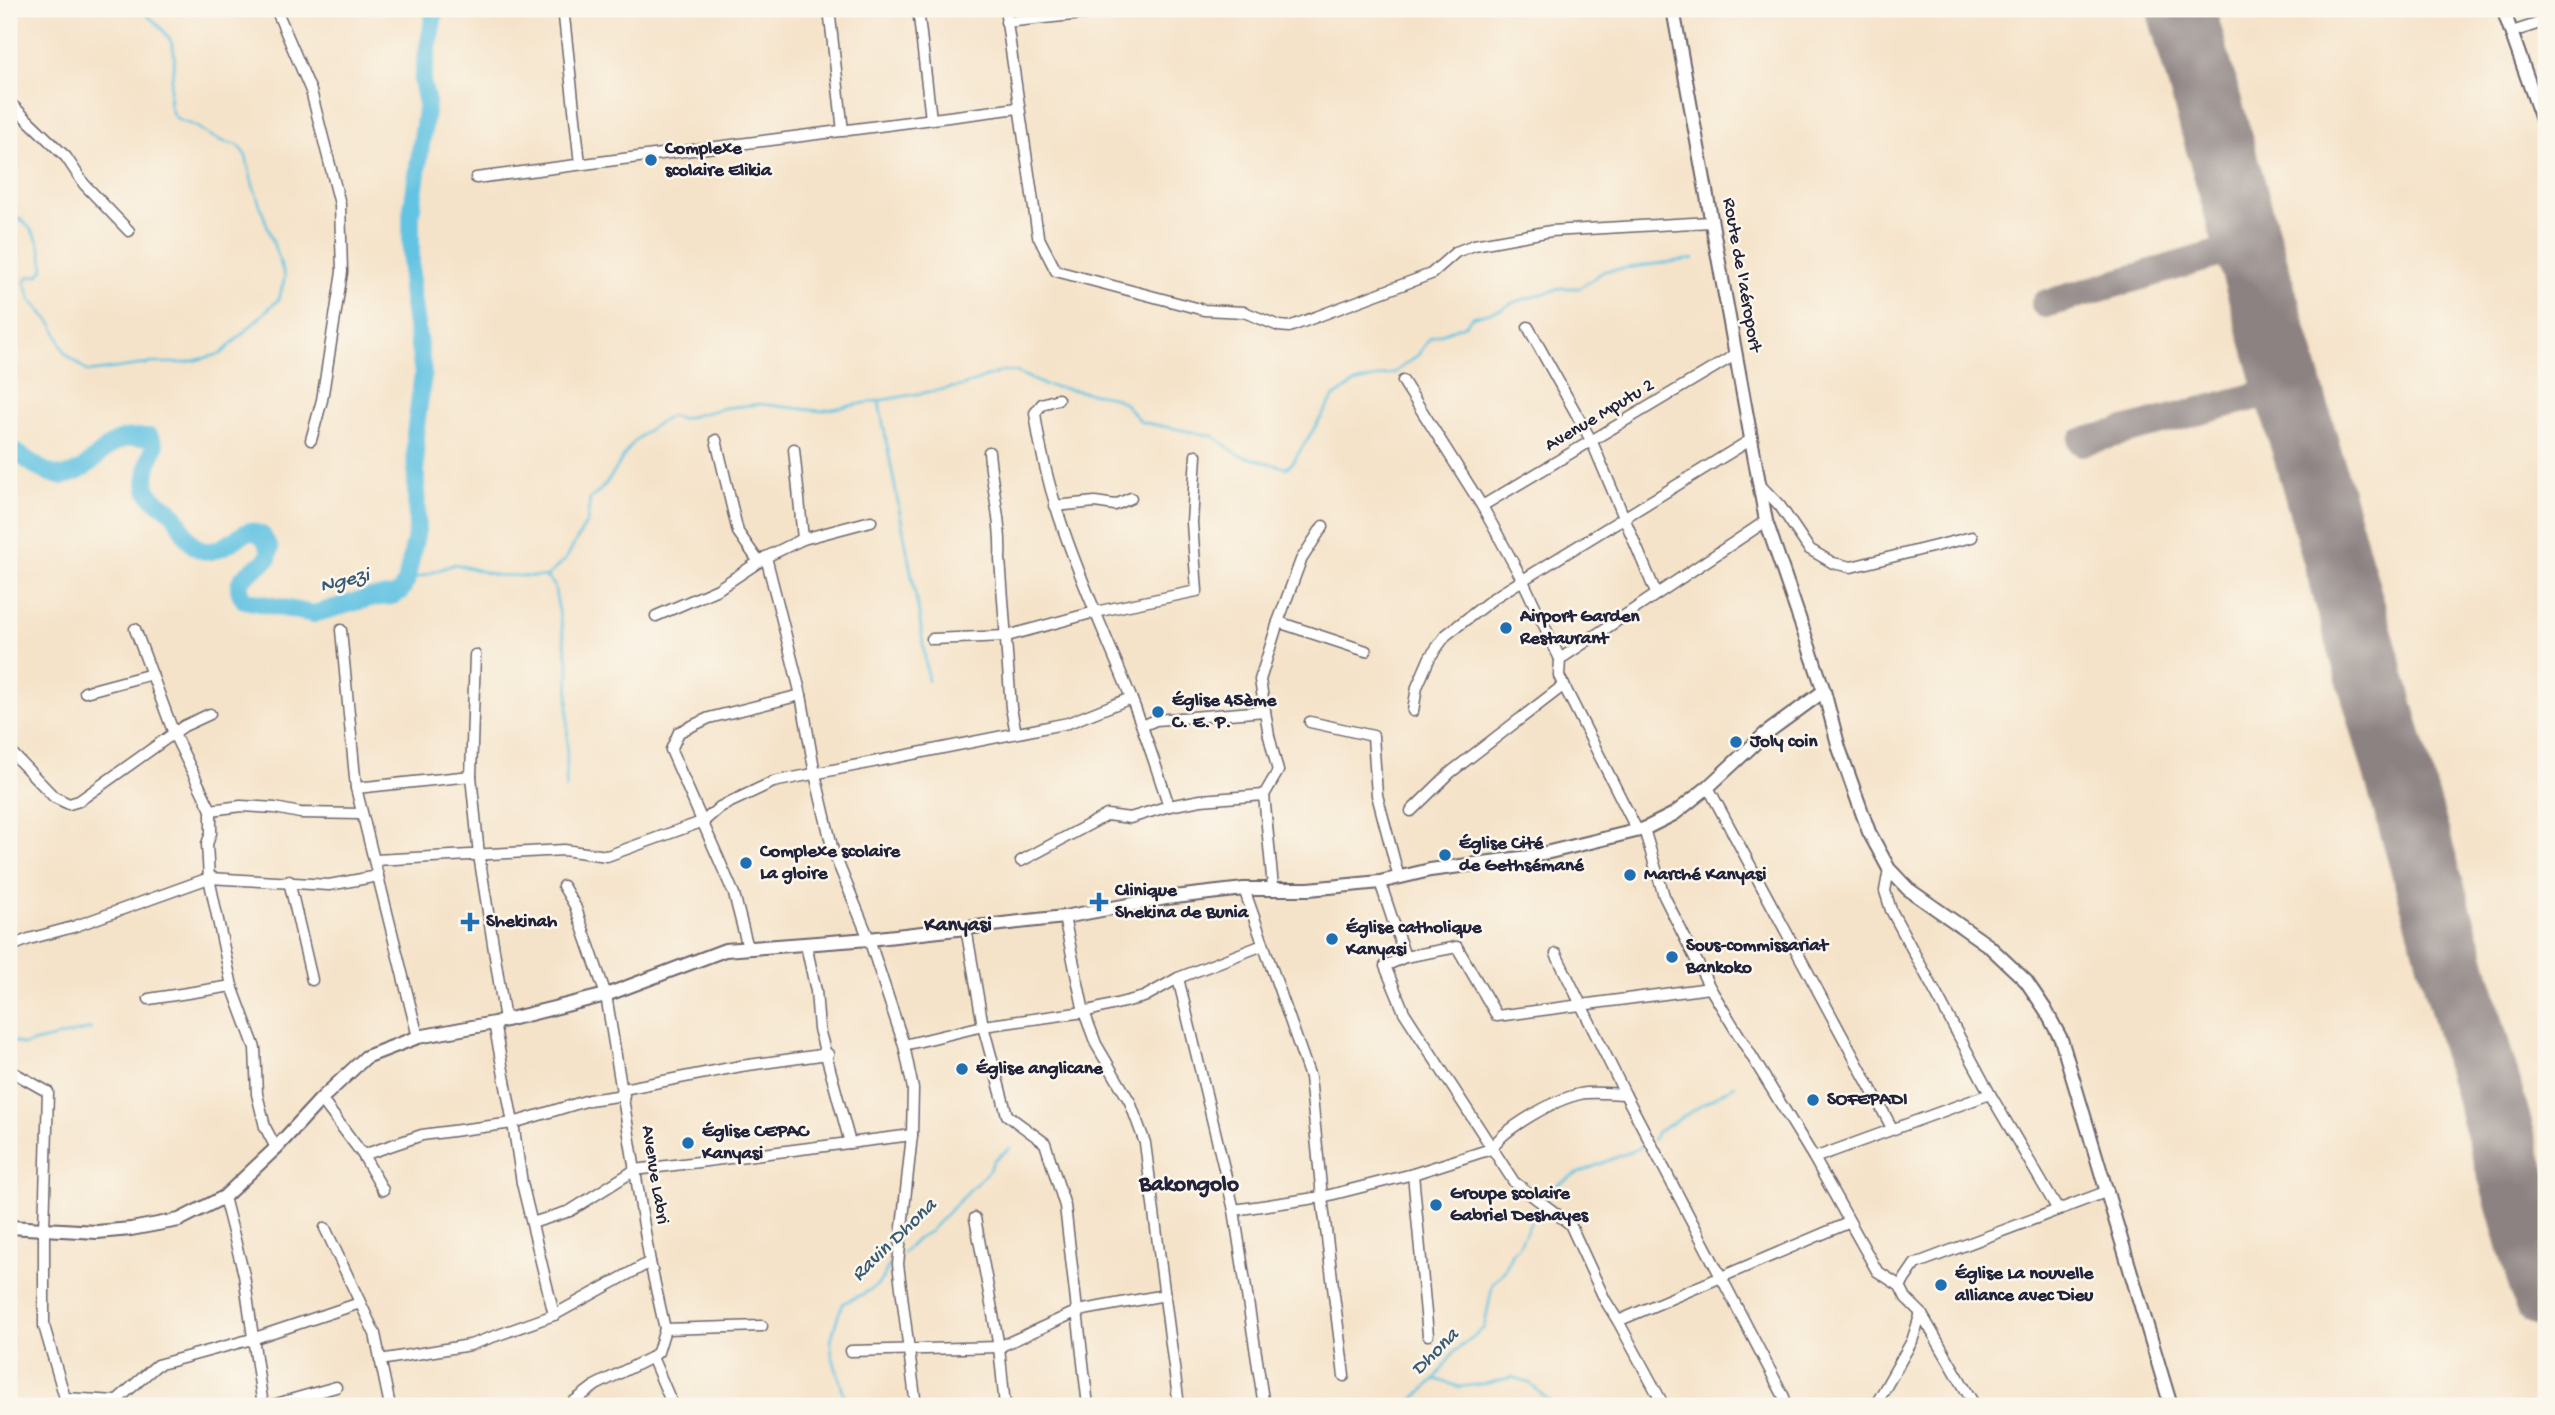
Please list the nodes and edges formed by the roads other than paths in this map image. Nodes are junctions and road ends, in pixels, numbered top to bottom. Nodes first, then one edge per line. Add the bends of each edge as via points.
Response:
1 (276, 9) edge
2 (829, 9) edge
3 (918, 9) edge
4 (1005, 9) edge
5 (1092, 9) edge
6 (1673, 9) edge
7 (2504, 9) edge
8 (564, 17) dead end
9 (1006, 22) junction
10 (2546, 22) edge
11 (2512, 32) junction
12 (9, 102) edge
13 (1018, 108) junction
14 (931, 120) junction
15 (843, 131) junction
16 (2546, 131) edge
17 (580, 164) junction
18 (477, 178) dead end
19 (1711, 222) junction
20 (129, 231) dead end
21 (1528, 327) dead end
22 (1735, 355) junction
23 (1403, 381) dead end
24 (1058, 399) dead end
25 (1752, 439) junction
26 (311, 440) dead end
27 (716, 440) dead end
28 (1592, 442) junction
29 (794, 449) dead end
30 (989, 452) dead end
31 (1196, 455) dead end
32 (1760, 485) junction
33 (1131, 498) dead end
34 (1055, 506) junction
35 (1482, 506) junction
36 (1625, 517) junction
37 (870, 521) dead end
38 (1766, 521) junction
39 (1323, 526) dead end
40 (1972, 537) dead end
41 (803, 539) junction
42 (762, 560) junction
43 (1523, 581) junction
44 (1656, 593) junction
45 (1095, 612) junction
46 (656, 616) dead end
47 (1278, 622) junction
48 (135, 629) dead end
49 (341, 630) dead end
50 (1007, 636) junction
51 (932, 639) dead end
52 (1366, 651) dead end
53 (475, 655) dead end
54 (1560, 659) junction
55 (152, 674) junction
56 (1564, 685) junction
57 (1824, 691) junction
58 (85, 692) dead end
59 (801, 695) junction
60 (1131, 698) junction
61 (1265, 711) junction
62 (1413, 711) dead end
63 (210, 714) dead end
64 (1310, 722) dead end
65 (1142, 726) junction
66 (1016, 733) junction
67 (174, 734) junction
68 (9, 750) edge
69 (814, 774) junction
70 (471, 776) junction
71 (1708, 787) junction
72 (356, 788) junction
73 (1264, 795) junction
74 (1169, 806) junction
75 (211, 810) junction
76 (1411, 811) dead end
77 (361, 814) junction
78 (704, 821) junction
79 (1641, 830) junction
80 (479, 855) junction
81 (375, 860) junction
82 (1021, 861) dead end
83 (1889, 869) junction
84 (378, 876) junction
85 (1399, 877) junction
86 (209, 878) junction
87 (289, 881) junction
88 (1380, 881) junction
89 (563, 886) dead end
90 (1273, 887) junction
91 (1244, 889) junction
92 (1064, 917) junction
93 (966, 928) junction
94 (869, 939) junction
95 (806, 945) junction
96 (1263, 945) junction
97 (9, 947) edge
98 (748, 948) junction
99 (1556, 954) dead end
100 (1405, 957) junction
101 (1178, 978) junction
102 (312, 980) dead end
103 (232, 986) junction
104 (1710, 988) junction
105 (606, 995) junction
106 (149, 999) dead end
107 (1582, 1004) junction
108 (1084, 1012) junction
109 (500, 1021) junction
110 (983, 1026) junction
111 (418, 1037) junction
112 (904, 1045) junction
113 (828, 1054) junction
114 (9, 1070) edge
115 (623, 1092) junction
116 (1625, 1094) junction
117 (1990, 1094) junction
118 (321, 1099) junction
119 (513, 1123) junction
120 (1892, 1128) junction
121 (912, 1135) junction
122 (850, 1143) junction
123 (276, 1148) junction
124 (1492, 1149) junction
125 (363, 1155) junction
126 (1814, 1158) junction
127 (635, 1170) junction
128 (1413, 1174) junction
129 (383, 1190) dead end
130 (2108, 1191) junction
131 (224, 1197) junction
132 (1322, 1198) junction
133 (1234, 1210) junction
134 (2058, 1210) junction
135 (975, 1219) dead end
136 (532, 1223) junction
137 (1848, 1223) junction
138 (9, 1227) edge
139 (325, 1228) dead end
140 (44, 1230) junction
141 (650, 1262) junction
142 (1722, 1276) junction
143 (1900, 1286) junction
144 (1165, 1295) junction
145 (360, 1303) junction
146 (1078, 1311) junction
147 (1921, 1313) junction
148 (554, 1315) junction
149 (1618, 1321) junction
150 (762, 1326) dead end
151 (665, 1329) junction
152 (1428, 1335) dead end
153 (252, 1339) junction
154 (999, 1347) junction
155 (909, 1349) junction
156 (851, 1351) dead end
157 (652, 1357) junction
158 (380, 1360) junction
159 (1344, 1376) dead end
160 (336, 1387) dead end
161 (1784, 1398) dead end
162 (93, 1402) edge
163 (118, 1404) edge
164 (573, 1405) edge
165 (263, 1406) edge
166 (269, 1406) edge
167 (390, 1406) edge
168 (673, 1406) edge
169 (916, 1406) edge
170 (1005, 1406) edge
171 (1088, 1406) edge
172 (1179, 1406) edge
173 (1263, 1406) edge
174 (1664, 1406) edge
175 (1875, 1406) edge
176 (1975, 1406) edge
177 (2171, 1406) edge

1 - 26 street via 311,91 340,204 342,272 322,400
2 - 15 street
3 - 14 street
4 - 9 street
5 - 9 street via 1092,13
6 - 19 street, Route de l'aéroport
7 - 11 street
8 - 17 street
9 - 13 street
10 - 11 street
11 - 16 street
12 - 20 street via 66,157 84,184
13 - 14 street
13 - 19 street via 1038,236 1056,271 1204,310 1244,312 1279,326 1289,327 1431,274 1456,252 1474,245 1551,231
14 - 15 street
15 - 17 street
17 - 18 street
19 - 22 street, Route de l'aéroport
21 - 28 street
22 - 25 street, Route de l'aéroport
22 - 28 street, Avenue Mputu 2
23 - 35 street
24 - 34 street via 1042,404 1035,413
25 - 32 street, Route de l'aéroport
25 - 36 street
27 - 42 street via 738,532
28 - 35 street, Avenue Mputu 2
28 - 36 street
29 - 41 street
30 - 50 street via 1001,536
31 - 45 street via 1192,523 1197,592
32 - 38 street, Route de l'aéroport
32 - 40 street via 1810,550 1833,563 1851,567
33 - 34 street via 1115,505
34 - 45 street
35 - 43 street
36 - 43 street
36 - 44 street
37 - 41 street
38 - 44 street
38 - 57 street, Route de l'aéroport
39 - 47 street via 1301,560
41 - 42 street
42 - 46 street via 718,589
42 - 59 street
43 - 54 street
43 - 62 street via 1446,635 1430,657
44 - 54 street
45 - 50 street
45 - 60 street
47 - 52 street
47 - 61 street via 1260,680
48 - 55 street
49 - 72 street
50 - 51 street
50 - 66 street
53 - 70 street
54 - 56 street via 1559,676
55 - 58 street
55 - 67 street
56 - 76 street via 1451,772
56 - 79 street
57 - 71 street via 1765,734
57 - 83 street, Route de l'aéroport via 1869,832
59 - 69 street
59 - 78 street via 709,718 679,732 671,750
60 - 65 street
60 - 66 street via 1068,723
61 - 65 street via 1156,720
61 - 73 street via 1278,771
63 - 67 street
64 - 85 street via 1374,736 1377,795
65 - 74 street
66 - 69 street
67 - 68 street via 69,804 54,797
67 - 75 street
69 - 78 street via 773,782 720,807
69 - 94 street via 833,851
70 - 72 street
70 - 80 street
71 - 79 street via 1674,814
71 - 120 street
72 - 77 street
73 - 74 street
73 - 90 street
74 - 82 street via 1130,818 1107,815
75 - 77 street via 241,806
75 - 86 street
77 - 81 street
78 - 80 street via 607,856 564,850
78 - 98 street via 734,894
79 - 85 street via 1529,857
79 - 104 street via 1664,896
80 - 81 street
80 - 109 street
81 - 84 street
83 - 117 street via 1885,891 1891,910
83 - 130 street, Route de l'aéroport via 1908,889 1989,946 2026,981 2061,1039
84 - 87 street via 329,885
84 - 111 street
85 - 88 street
86 - 87 street
86 - 97 street
86 - 103 street
87 - 102 street
88 - 90 street via 1309,889
88 - 100 street
89 - 105 street, Avenue Labri via 575,906
90 - 91 street
91 - 92 street
91 - 96 street
92 - 93 street
92 - 108 street
93 - 94 street
93 - 110 street
94 - 95 street
94 - 112 street
95 - 98 street
95 - 113 street via 819,1029
96 - 101 street
96 - 132 street via 1310,1077
98 - 105 street via 725,950
99 - 107 street
100 - 107 street via 1457,947 1497,1016
100 - 124 street via 1385,965 1404,1012
101 - 108 street via 1144,997
101 - 133 street
103 - 106 street
103 - 123 street via 255,1048 257,1094
104 - 107 street
104 - 126 street
105 - 109 street
105 - 115 street, Avenue Labri
107 - 116 street
108 - 110 street
108 - 144 street via 1096,1044 1130,1102 1144,1143
109 - 111 street
109 - 119 street
110 - 112 street
110 - 146 street via 1007,1115 1045,1143 1065,1206
111 - 118 street via 366,1057
112 - 121 street via 913,1089
113 - 115 street via 741,1066
113 - 122 street
114 - 140 street via 48,1092
115 - 119 street
115 - 127 street, Avenue Labri
116 - 124 street via 1581,1094 1557,1102 1498,1139
116 - 142 street
117 - 120 street
117 - 134 street
118 - 123 street
118 - 125 street
119 - 125 street via 422,1135
119 - 136 street
120 - 126 street
121 - 122 street
121 - 155 street via 898,1264
122 - 127 street
123 - 131 street
124 - 128 street
124 - 149 street via 1514,1182 1570,1224
125 - 129 street
126 - 137 street
127 - 136 street via 570,1211
127 - 141 street, Avenue Labri
128 - 132 street
128 - 152 street
130 - 134 street
130 - 177 street, Route de l'aéroport
131 - 140 street via 179,1220 131,1229
131 - 153 street via 244,1275
132 - 133 street
132 - 159 street
133 - 173 street
134 - 143 street via 1915,1264
135 - 154 street
136 - 148 street
137 - 142 street
137 - 143 street via 1877,1271
138 - 140 street
139 - 145 street
140 - 162 street via 44,1326 65,1398
141 - 148 street
141 - 151 street, Avenue Labri
142 - 149 street
142 - 161 street
143 - 147 street
144 - 146 street
144 - 172 street
145 - 153 street
145 - 158 street via 375,1334
146 - 154 street
146 - 171 street
147 - 175 street via 1912,1340
147 - 176 street
148 - 158 street via 470,1345
149 - 174 street
150 - 151 street
151 - 157 street
153 - 163 street via 157,1365
153 - 165 street
154 - 155 street
154 - 170 street
155 - 156 street
155 - 169 street
157 - 164 street via 596,1385
157 - 168 street
158 - 167 street
160 - 166 street
162 - 163 street

